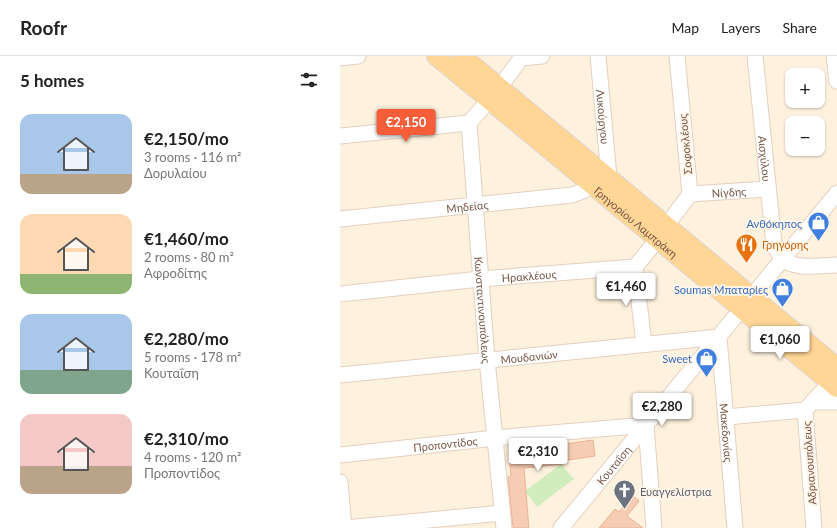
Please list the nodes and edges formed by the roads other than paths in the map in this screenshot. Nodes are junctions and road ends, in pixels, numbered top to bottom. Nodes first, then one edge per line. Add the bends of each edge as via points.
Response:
1 (358, 56) edge
2 (436, 56) edge
3 (462, 56) edge
4 (542, 56) edge
5 (598, 56) edge
6 (677, 56) edge
7 (756, 56) edge
8 (834, 56) edge
9 (521, 57) edge
10 (340, 58) edge
11 (837, 81) edge
12 (494, 93) junction
13 (469, 123) junction
14 (340, 136) edge
15 (609, 177) junction
16 (592, 185) junction
17 (767, 189) junction
18 (837, 193) edge
19 (690, 194) junction
20 (474, 204) junction
21 (340, 219) edge
22 (662, 232) junction
23 (783, 259) junction
24 (837, 265) edge
25 (635, 267) junction
26 (480, 279) junction
27 (340, 294) edge
28 (747, 303) junction
29 (719, 337) junction
30 (644, 344) junction
31 (487, 360) junction
32 (340, 375) edge
33 (835, 379) edge
34 (837, 402) edge
35 (809, 406) junction
36 (726, 417) junction
37 (646, 425) junction
38 (495, 438) junction
39 (340, 455) edge
40 (340, 482) edge
41 (503, 521) edge
42 (345, 528) edge
43 (561, 528) edge
44 (654, 528) edge
45 (735, 528) edge
46 (814, 528) edge

1 - 10 street
2 - 12 main road, Γρηγορίου Λαμπράκη
3 - 12 main road, Γρηγορίου Λαμπράκη
4 - 9 street
5 - 15 street, Λυκούργου
6 - 19 street, Σοφοκλέους
7 - 17 street, Αισχύλου
8 - 11 street
9 - 12 street
12 - 13 street
12 - 15 main road, Γρηγορίου Λαμπράκη
12 - 16 main road, Γρηγορίου Λαμπράκη
13 - 14 street
13 - 20 street, Κωνσταντινουπόλεως
15 - 22 main road, Γρηγορίου Λαμπράκη
16 - 20 street, Μηδείας via 572,195
16 - 22 main road, Γρηγορίου Λαμπράκη
17 - 19 street, Νίγδης
17 - 23 street, Αισχύλου via 774,244
18 - 23 street, Κουταΐση
19 - 22 street
20 - 21 street, Μηδείας
20 - 26 street, Κωνσταντινουπόλεως
22 - 25 street
22 - 28 main road, Γρηγορίου Λαμπράκη
23 - 24 street via 802,266
23 - 28 street, Κουταΐση
25 - 26 street, Ηρακλέους
25 - 30 street
26 - 27 street, Ηρακλέους
26 - 31 street, Κωνσταντινουπόλεως
28 - 29 street, Κουταΐση
28 - 33 main road, Γρηγορίου Λαμπράκη
29 - 30 street, Μουδανιών
29 - 36 street, Μακεδονίας
29 - 37 street, Κουταΐση
30 - 31 street, Μουδανιών
31 - 32 street, Μουδανιών
31 - 38 street, Κωνσταντινουπόλεως
33 - 35 street
34 - 35 street
35 - 36 street
35 - 46 street, Αδριανουπόλεως
36 - 45 street, Μακεδονίας
37 - 38 street, Προποντίδος
37 - 43 street, Κουταΐση
37 - 44 street
38 - 39 street, Προποντίδος
38 - 41 street, Κωνσταντινουπόλεως
40 - 42 street
41 - 42 street

